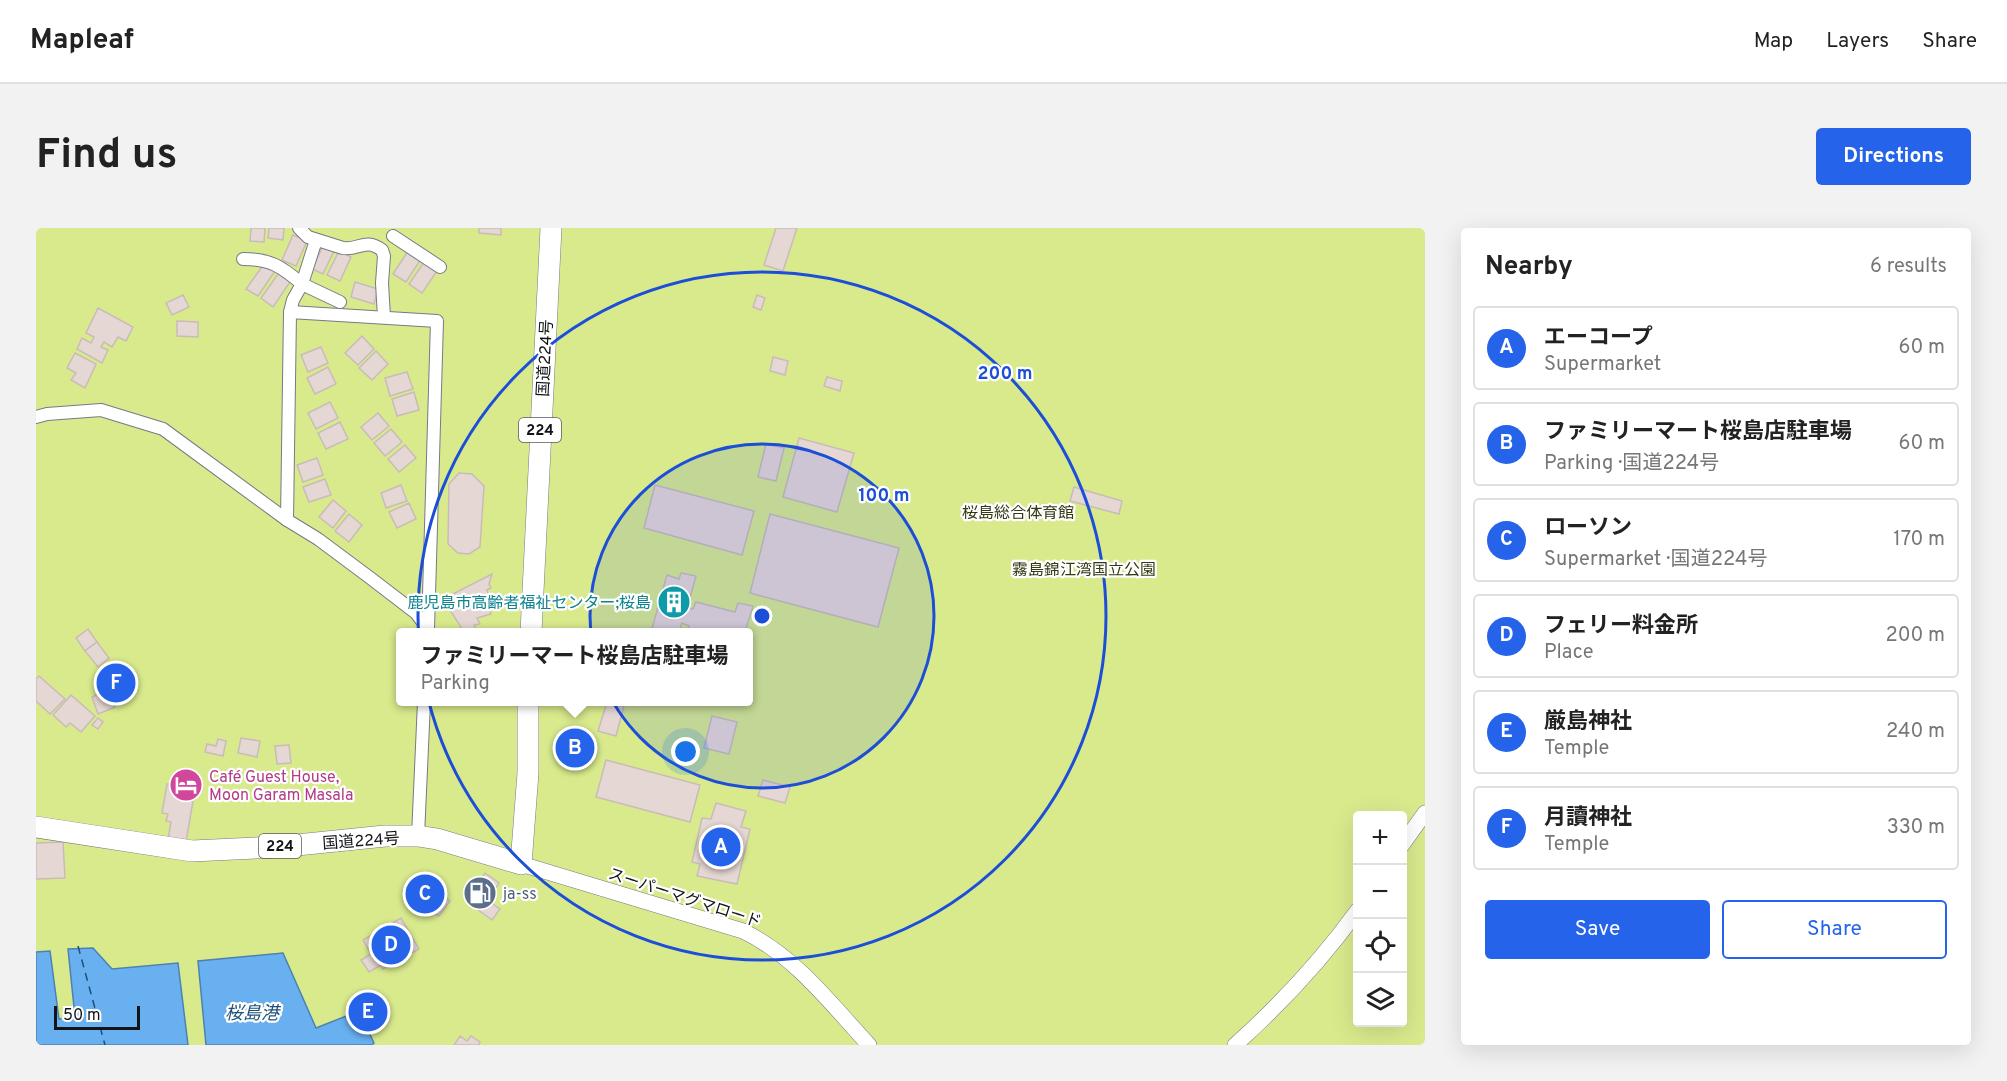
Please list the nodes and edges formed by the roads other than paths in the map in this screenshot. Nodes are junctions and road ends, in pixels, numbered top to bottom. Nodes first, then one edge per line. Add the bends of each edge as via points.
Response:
1 (299, 228) edge
2 (551, 228) edge
3 (316, 240) junction
4 (384, 256) junction
5 (243, 259) dead end
6 (440, 267) dead end
7 (302, 284) junction
8 (340, 302) dead end
9 (290, 312) junction
10 (384, 317) junction
11 (36, 417) edge
12 (287, 520) junction
13 (426, 628) edge
14 (428, 628) edge
15 (531, 628) edge
16 (424, 706) edge
17 (528, 706) edge
18 (1425, 813) edge
19 (36, 827) edge
20 (418, 836) junction
21 (1407, 838) edge
22 (521, 864) junction
23 (1353, 917) edge
24 (869, 1045) edge
25 (1235, 1045) edge

1 - 3 street
2 - 15 highway, 国道224号 / 224
3 - 4 street via 348,249 371,244 382,250
3 - 7 street
4 - 6 street via 395,237
4 - 10 street
5 - 7 street via 277,264
7 - 8 street
7 - 9 street
9 - 10 street
9 - 12 street
10 - 14 street via 437,321
11 - 12 street via 101,410 163,429
12 - 13 street via 417,613
16 - 20 street
17 - 22 highway
18 - 21 street
19 - 20 highway, 国道224号 / 224 via 192,851
20 - 22 highway, 国道224号 / 224
22 - 24 street, スーパーマグマロード via 762,940 803,973
23 - 25 street via 1319,962

